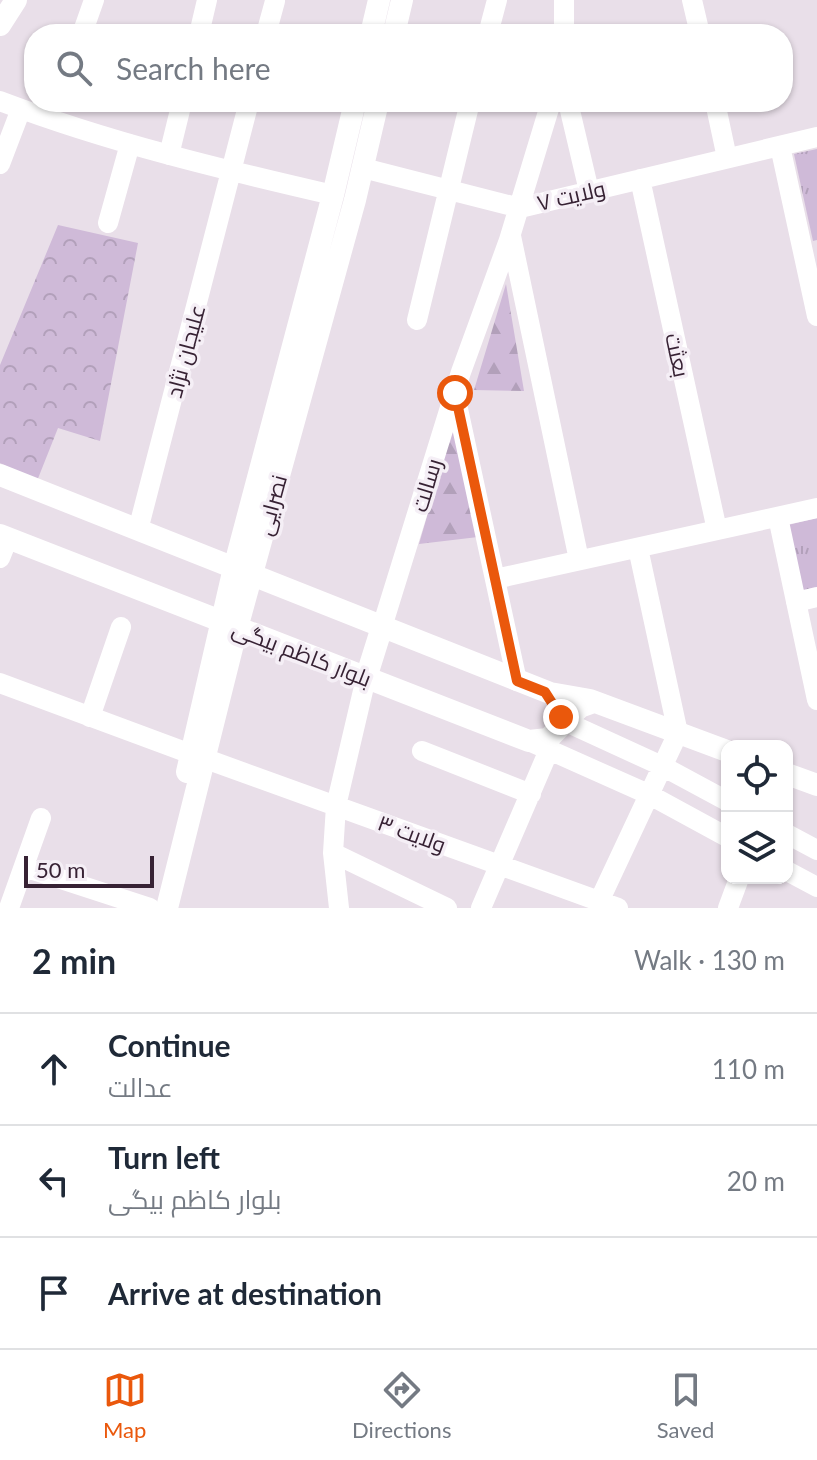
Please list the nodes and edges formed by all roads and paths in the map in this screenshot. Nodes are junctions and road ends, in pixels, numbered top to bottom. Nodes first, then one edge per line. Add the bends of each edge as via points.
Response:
1 (16, 0) edge
2 (94, 0) edge
3 (207, 0) edge
4 (379, 0) edge
5 (402, 0) edge
6 (497, 0) edge
7 (564, 0) edge
8 (692, 0) edge
9 (275, 1) edge
10 (86, 24) edge
11 (201, 24) edge
12 (269, 24) edge
13 (373, 24) edge
14 (396, 24) edge
15 (491, 24) edge
16 (564, 24) edge
17 (698, 24) edge
18 (0, 25) edge
19 (0, 101) edge
20 (21, 109) junction
21 (24, 109) edge
22 (54, 112) edge
23 (180, 112) edge
24 (247, 112) edge
25 (353, 112) edge
26 (376, 112) edge
27 (467, 112) edge
28 (548, 112) edge
29 (570, 112) edge
30 (717, 112) edge
31 (817, 137) edge
32 (130, 144) junction
33 (780, 146) junction
34 (169, 155) junction
35 (727, 158) junction
36 (0, 164) edge
37 (363, 168) junction
38 (232, 171) junction
39 (640, 179) junction
40 (448, 189) junction
41 (589, 191) junction
42 (333, 195) junction
43 (520, 208) junction
44 (108, 223) dead end
45 (511, 236) junction
46 (810, 252) edge
47 (817, 316) edge
48 (417, 320) dead end
49 (455, 393) junction
50 (0, 475) edge
51 (817, 508) edge
52 (778, 517) junction
53 (138, 530) junction
54 (717, 530) junction
55 (3, 544) edge
56 (638, 548) junction
57 (579, 560) junction
58 (243, 572) junction
59 (495, 579) junction
60 (817, 597) edge
61 (796, 602) junction
62 (229, 624) junction
63 (121, 627) dead end
64 (382, 627) junction
65 (366, 678) junction
66 (517, 681) junction
67 (0, 683) edge
68 (545, 692) junction
69 (817, 700) edge
70 (592, 701) junction
71 (90, 717) junction
72 (566, 722) junction
73 (678, 733) junction
74 (539, 745) junction
75 (721, 749) edge
76 (422, 751) dead end
77 (198, 756) junction
78 (662, 766) junction
79 (793, 776) edge
80 (817, 785) edge
81 (531, 794) junction
82 (648, 794) junction
83 (721, 798) edge
84 (336, 806) junction
85 (41, 818) dead end
86 (721, 834) edge
87 (793, 837) edge
88 (817, 850) edge
89 (333, 853) junction
90 (502, 866) junction
91 (24, 867) junction
92 (793, 874) edge
93 (737, 884) edge
94 (817, 887) edge
95 (414, 901) edge
96 (604, 906) edge
97 (9, 908) edge
98 (152, 908) edge
99 (167, 908) edge
100 (339, 908) edge
101 (447, 908) edge
102 (481, 908) edge
103 (728, 908) edge

1 - 18 main road
2 - 10 street
3 - 11 street
4 - 13 main road
5 - 14 main road
6 - 15 street
7 - 16 street
8 - 17 street
9 - 12 street
19 - 20 street
20 - 21 street
20 - 36 street
22 - 32 street
23 - 34 street
24 - 38 street, علیجان نژاد
25 - 42 main road
26 - 37 main road, نصرایی
27 - 40 street
28 - 43 street, رسالت
29 - 41 street
30 - 35 street
31 - 33 street, ولایت ۷
32 - 34 street
32 - 44 street
33 - 35 street, ولایت ۷
33 - 46 street
34 - 38 street
35 - 39 street, ولایت ۷
37 - 40 street, ولایت ۷
37 - 58 main road, نصرایی
38 - 42 street
38 - 53 street, علیجان نژاد
39 - 41 street, ولایت ۷
39 - 54 street, بعثت
40 - 43 street, ولایت ۷
40 - 48 street
41 - 43 street, ولایت ۷
42 - 58 main road
43 - 45 street, رسالت
45 - 49 street, رسالت
45 - 57 street
46 - 47 street
49 - 59 street
49 - 64 street, رسالت
50 - 53 main road
51 - 52 street
52 - 54 street
52 - 61 street
53 - 58 main road
54 - 56 street
55 - 62 main road, بلوار کاظم بیگی
56 - 57 street
56 - 73 street
57 - 59 street
58 - 62 main road, نصرایی
58 - 64 main road
59 - 66 street
60 - 61 street
61 - 69 street
62 - 65 main road, بلوار کاظم بیگی
62 - 77 main road, نصرایی
63 - 71 street
64 - 65 main road
64 - 66 main road
65 - 74 main road, بلوار کاظم بیگی
65 - 84 street
66 - 68 main road
67 - 71 street, ولایت ۳
68 - 70 main road
68 - 72 main road
70 - 72 main road
70 - 73 main road
71 - 77 street, ولایت ۳
72 - 74 main road
72 - 78 street
73 - 75 main road
73 - 78 street
74 - 81 street
74 - 82 street
76 - 81 street
77 - 84 street, ولایت ۳
77 - 98 main road
77 - 99 main road, نصرایی
78 - 82 street
78 - 83 street
79 - 80 main road
81 - 90 street
82 - 86 street
82 - 96 street
84 - 89 street
84 - 90 street, ولایت ۳
85 - 91 street
87 - 88 street
89 - 95 street
89 - 100 street
90 - 96 street, ولایت ۳
90 - 102 street
91 - 97 street
91 - 98 street
92 - 94 street
93 - 103 street
95 - 101 street

